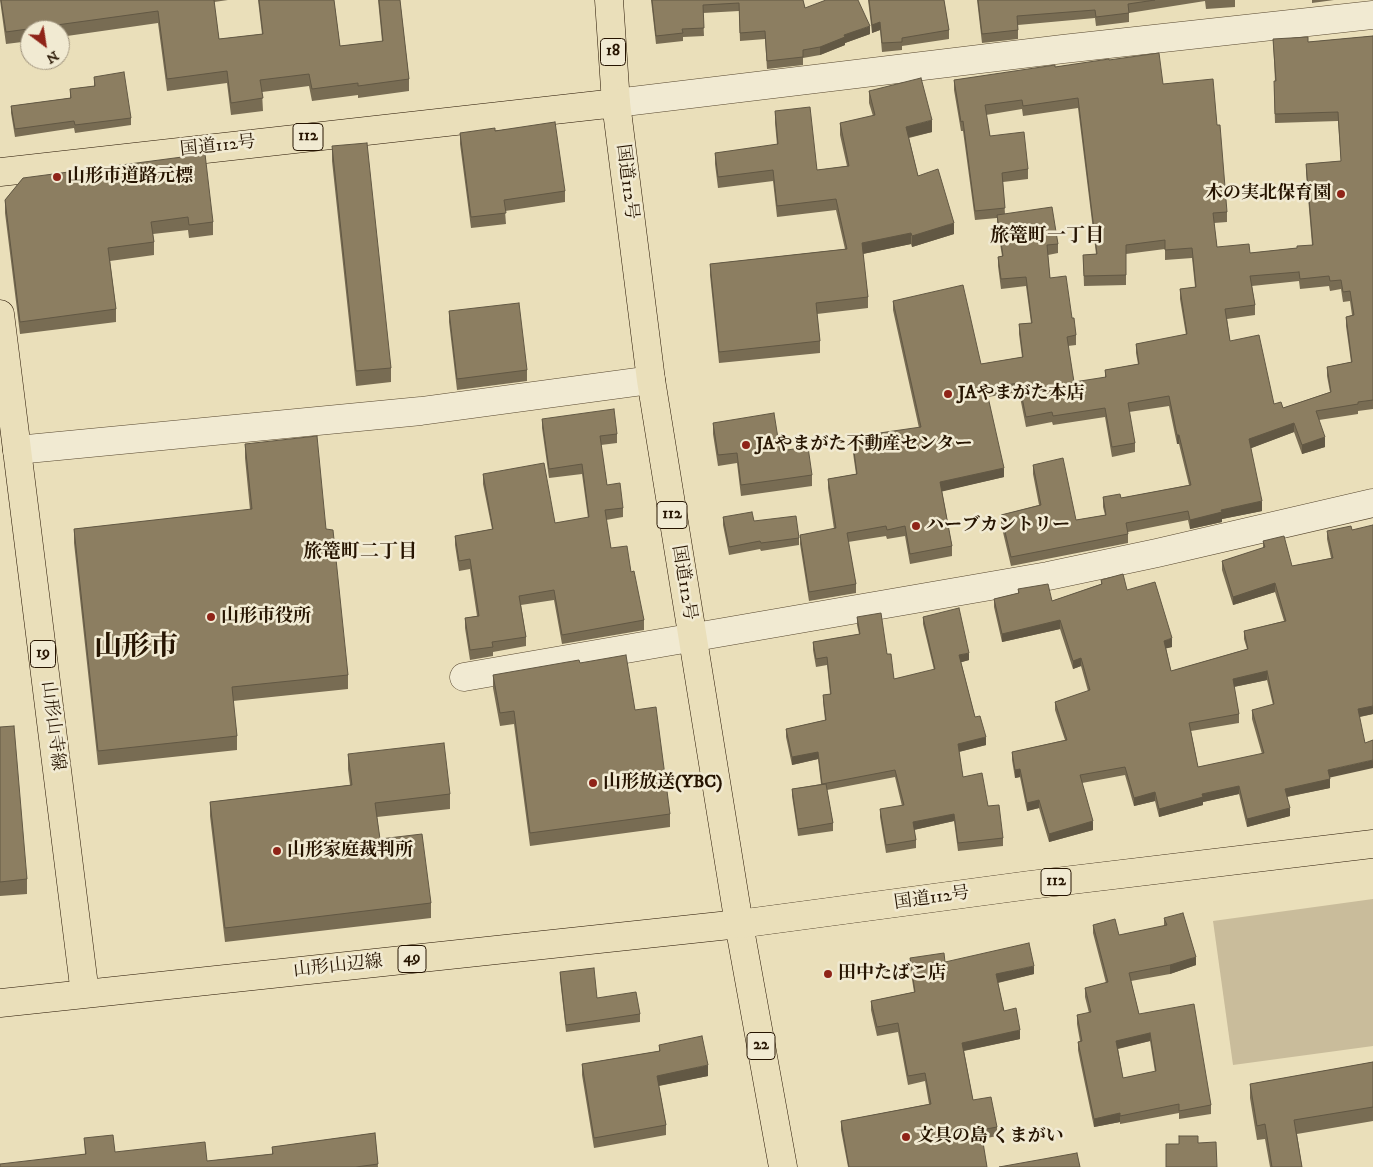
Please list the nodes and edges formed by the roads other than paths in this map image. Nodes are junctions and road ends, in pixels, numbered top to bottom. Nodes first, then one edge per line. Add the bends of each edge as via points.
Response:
1 (609, 0) edge
2 (1373, 14) edge
3 (616, 103) junction
4 (0, 172) edge
5 (0, 314) edge
6 (651, 380) junction
7 (17, 450) junction
8 (1373, 503) edge
9 (691, 637) junction
10 (464, 677) dead end
11 (1373, 844) edge
12 (739, 924) junction
13 (85, 994) junction
14 (0, 1003) edge
15 (783, 1167) edge

1 - 3 main road, 18
2 - 3 street
3 - 4 main road, 国道112号 / 112
3 - 6 main road, 国道112号 / 112
5 - 7 main road, 山形山寺線 / 19
6 - 7 street via 421,411
6 - 9 main road, 国道112号 / 112
7 - 13 main road, 山形山寺線 / 19
8 - 9 street via 1048,576
9 - 10 street
9 - 12 main road, 国道112号 / 112
11 - 12 main road, 国道112号 / 112
12 - 13 main road, 山形山辺線 / 49
12 - 15 main road, 22
13 - 14 main road

